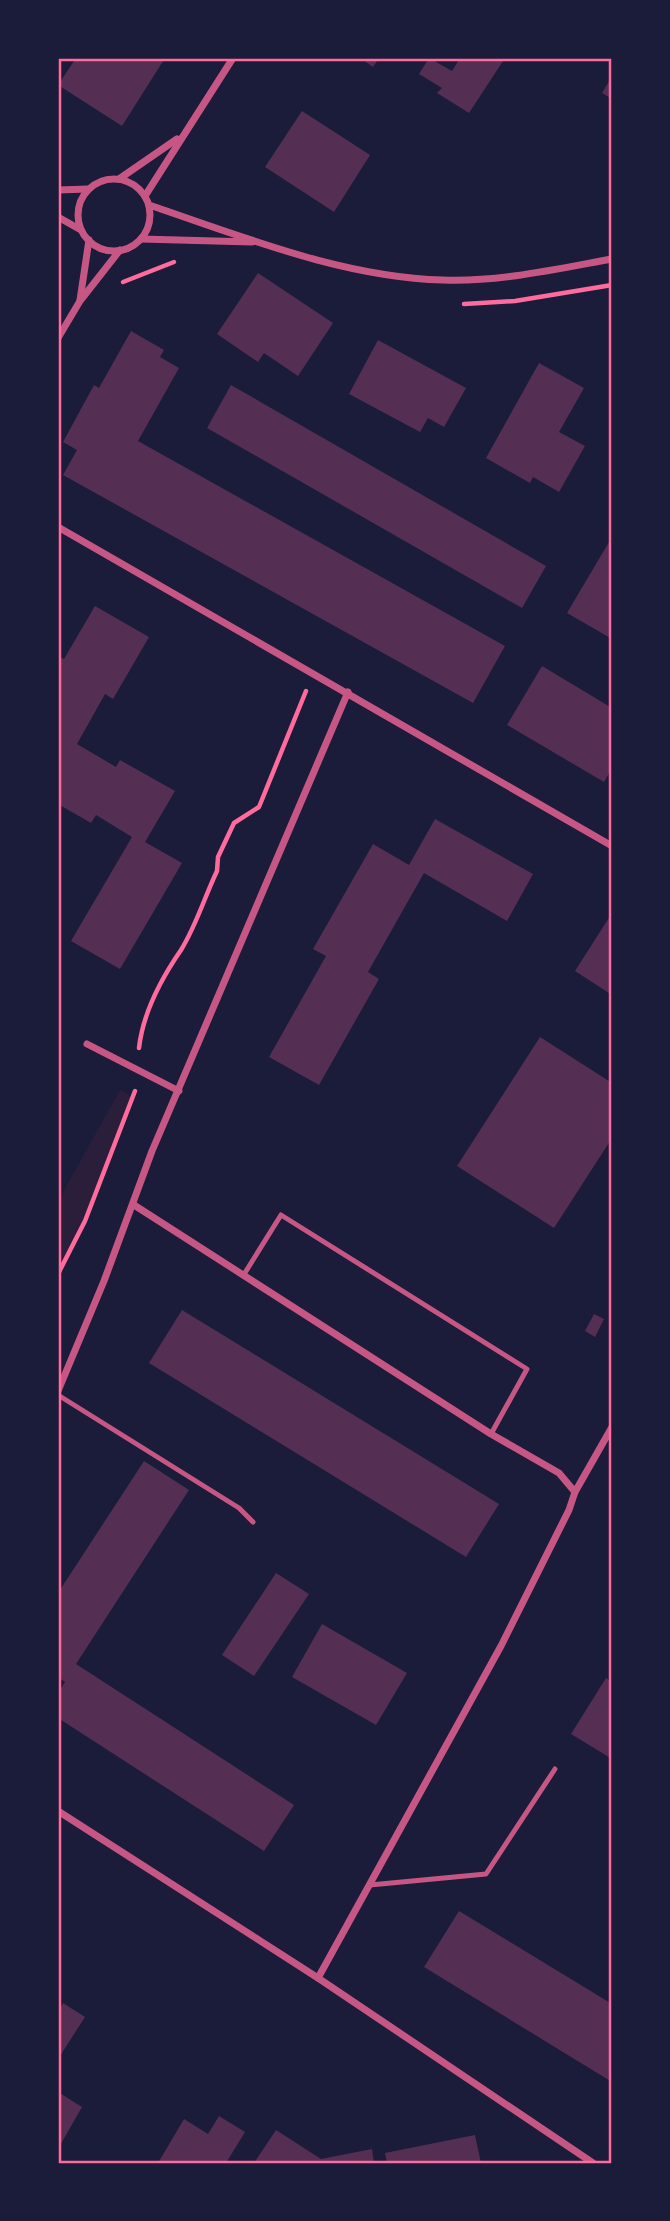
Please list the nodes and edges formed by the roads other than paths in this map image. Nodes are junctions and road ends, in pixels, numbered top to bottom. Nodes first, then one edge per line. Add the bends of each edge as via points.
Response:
1 (233, 58) edge
2 (180, 136) junction
3 (120, 179) junction
4 (88, 189) junction
5 (58, 190) edge
6 (145, 196) junction
7 (149, 205) junction
8 (58, 216) edge
9 (81, 230) junction
10 (141, 239) junction
11 (89, 240) junction
12 (261, 242) junction
13 (120, 250) junction
14 (612, 259) edge
15 (80, 301) junction
16 (58, 338) edge
17 (58, 527) edge
18 (348, 692) junction
19 (612, 846) edge
20 (87, 1044) dead end
21 (179, 1091) junction
22 (134, 1205) junction
23 (243, 1276) junction
24 (58, 1393) edge
25 (612, 1427) edge
26 (491, 1434) junction
27 (575, 1492) junction
28 (253, 1522) dead end
29 (555, 1769) dead end
30 (58, 1811) edge
31 (366, 1885) junction
32 (318, 1978) junction
33 (593, 2163) edge

1 - 2 street
2 - 3 street
2 - 6 street
3 - 4 street via 103,180
3 - 6 street
4 - 5 street
4 - 9 street via 79,209
6 - 7 street
7 - 10 street via 150,223
7 - 12 street
8 - 9 street
9 - 11 street
10 - 12 street
10 - 13 street
11 - 13 street via 103,249
11 - 15 street
12 - 14 street via 345,265 443,280 505,276
13 - 15 street
15 - 16 street
17 - 18 street
18 - 19 street
18 - 21 street
20 - 21 street
21 - 22 street
22 - 23 street
22 - 24 street
23 - 26 street
23 - 26 lane via 281,1215 527,1369
24 - 28 lane via 239,1508
25 - 27 street
26 - 27 street via 559,1473
27 - 31 street via 501,1646
29 - 31 lane via 486,1874
30 - 32 street
31 - 32 street
32 - 33 street

